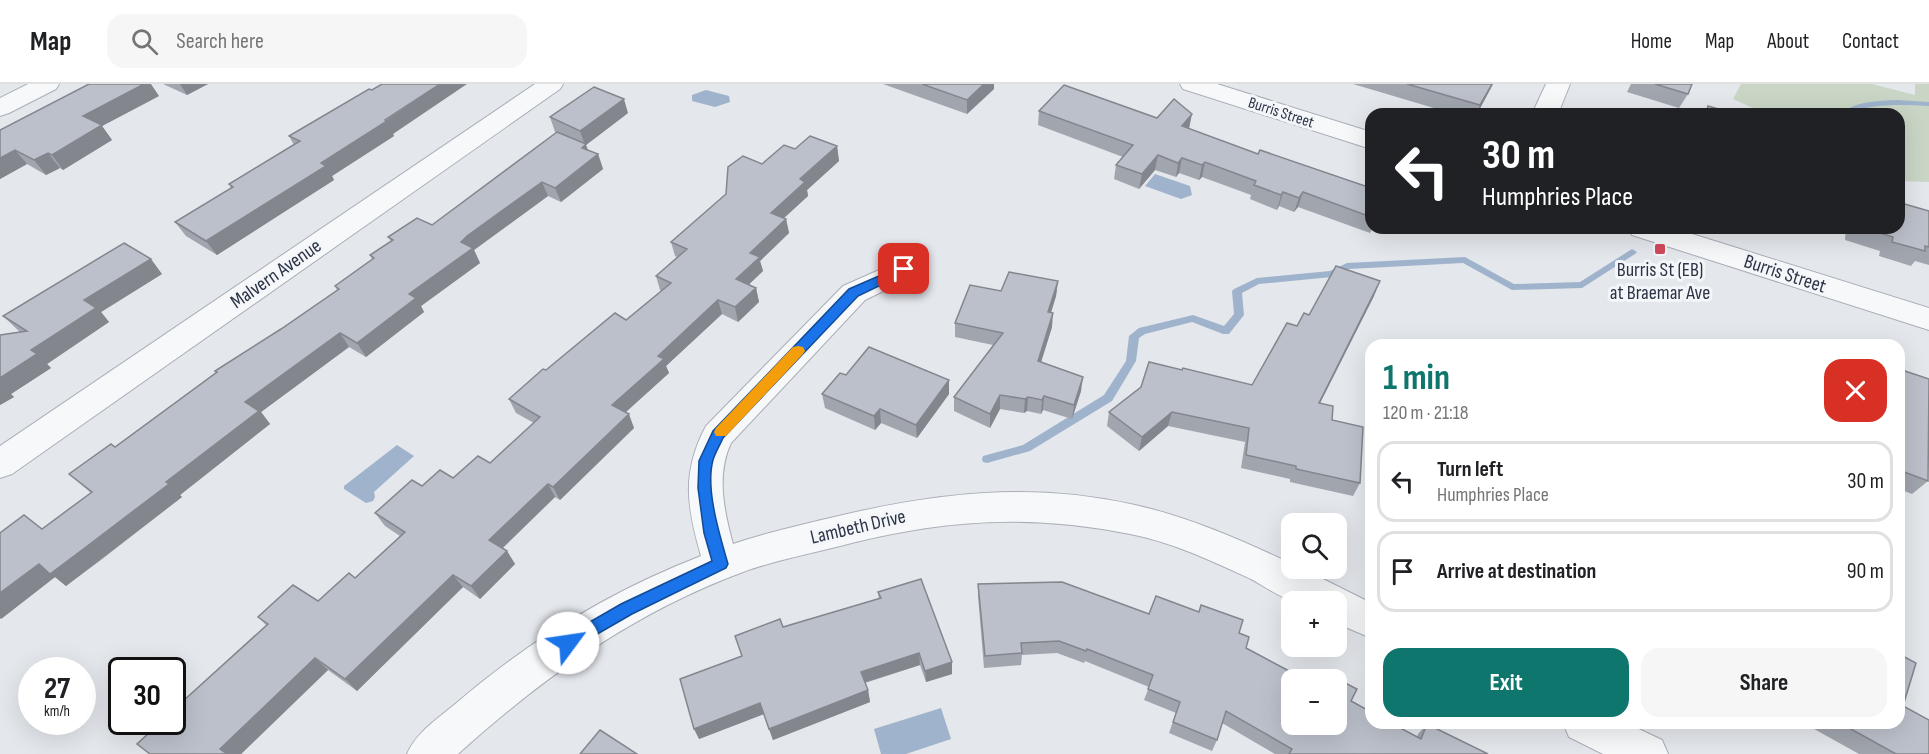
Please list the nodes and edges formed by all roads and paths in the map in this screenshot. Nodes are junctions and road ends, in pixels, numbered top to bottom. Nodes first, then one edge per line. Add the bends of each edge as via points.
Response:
1 (47, 84) edge
2 (551, 84) edge
3 (1192, 84) edge
4 (1558, 84) edge
5 (0, 108) edge
6 (1548, 108) edge
7 (1365, 139) edge
8 (1661, 234) edge
9 (904, 269) dead end
10 (1929, 320) edge
11 (0, 464) edge
12 (721, 564) junction
13 (1309, 591) edge
14 (1347, 609) edge
15 (1365, 618) edge
16 (1595, 729) edge
17 (428, 754) edge
18 (1647, 754) edge

1 - 5 street
2 - 11 street, Malvern Avenue
3 - 7 street, Burris Street
4 - 6 street
8 - 10 street, Burris Street
9 - 12 street via 854,292 718,435 706,461 705,488
12 - 13 street, Lambeth Drive via 774,546 947,509 1048,509 1157,526 1216,546
12 - 17 street, Lambeth Drive via 627,609 538,662
14 - 15 street
16 - 18 street

